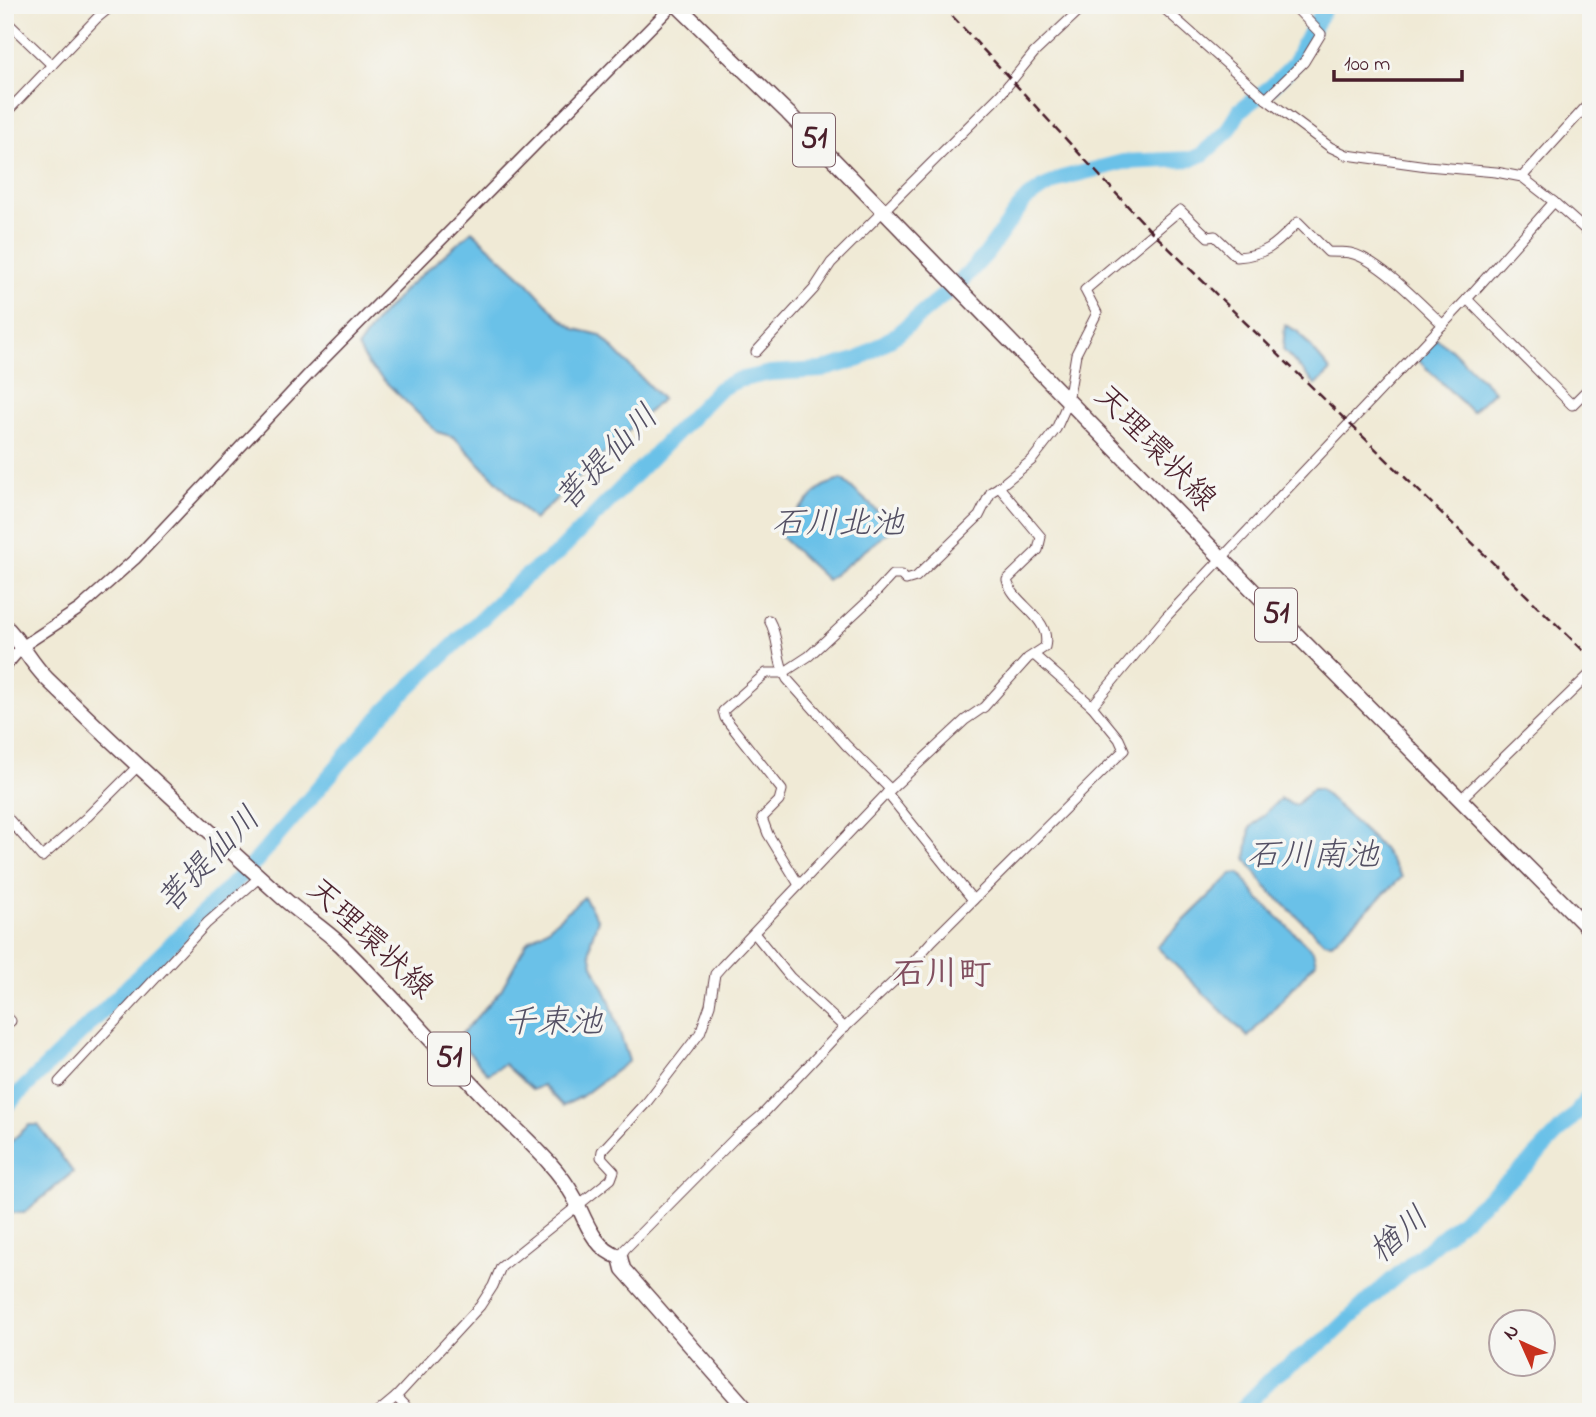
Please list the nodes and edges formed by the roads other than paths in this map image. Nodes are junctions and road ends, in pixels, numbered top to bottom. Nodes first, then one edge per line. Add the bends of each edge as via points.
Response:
1 (113, 5) edge
2 (675, 5) edge
3 (1085, 5) edge
4 (1160, 5) edge
5 (1293, 5) edge
6 (5, 20) edge
7 (52, 65) junction
8 (1266, 99) junction
9 (1591, 101) edge
10 (5, 114) edge
11 (1522, 177) junction
12 (1554, 202) junction
13 (881, 211) junction
14 (1591, 235) edge
15 (1467, 299) junction
16 (1443, 325) junction
17 (756, 352) dead end
18 (1591, 386) edge
19 (1068, 402) junction
20 (999, 487) junction
21 (1222, 558) junction
22 (769, 620) dead end
23 (5, 626) edge
24 (23, 646) junction
25 (1034, 655) junction
26 (5, 667) edge
27 (783, 673) junction
28 (1591, 673) edge
29 (1092, 706) junction
30 (138, 766) junction
31 (888, 791) junction
32 (1461, 799) junction
33 (5, 815) edge
34 (259, 876) junction
35 (799, 885) junction
36 (973, 900) junction
37 (1591, 931) edge
38 (754, 933) junction
39 (5, 1014) edge
40 (5, 1026) edge
41 (845, 1028) junction
42 (59, 1082) dead end
43 (578, 1208) junction
44 (620, 1257) junction
45 (396, 1397) junction
46 (378, 1412) edge
47 (411, 1412) edge
48 (749, 1412) edge

1 - 7 street
2 - 13 main road, 天理環状線 / 51 via 788,113
2 - 24 street via 308,374 135,559 79,609
3 - 13 street
4 - 8 street
5 - 8 street via 1321,34 1304,62
6 - 7 street
7 - 10 street
8 - 11 street via 1347,155
9 - 11 street
11 - 12 street
12 - 14 street
12 - 15 street
13 - 17 street
13 - 19 main road, 天理環状線 / 51
15 - 16 street
15 - 18 street via 1572,405
16 - 19 street via 1374,265 1351,253 1328,252 1298,222 1256,256 1237,257 1180,210 1085,290 1097,313 1076,354
16 - 21 street
19 - 20 street via 1041,450
19 - 21 main road, 天理環状線 / 51
20 - 25 street via 1041,537 1038,550 1007,580 1009,590 1045,632 1045,647
20 - 27 street via 991,492 979,516 916,577 892,575 833,636
21 - 29 street via 1167,615
21 - 32 main road, 天理環状線 / 51
22 - 27 street via 776,631
23 - 24 main road, 天理環状線 / 51
24 - 26 street
24 - 30 main road, 天理環状線 / 51 via 30,660
25 - 29 street
25 - 31 street via 984,707
27 - 31 street
27 - 35 street via 766,673 723,711 782,790 779,802 762,818
28 - 32 street
29 - 36 street via 1124,750
30 - 33 street via 42,858
30 - 34 main road, 天理環状線 / 51
31 - 35 street
31 - 36 street
32 - 37 main road, 天理環状線 / 51
34 - 42 street via 207,923
34 - 43 main road, 天理環状線 / 51 via 338,943 406,1012 549,1163
35 - 38 street
36 - 41 street
38 - 41 street via 790,976
38 - 43 street via 715,974 710,1005 691,1047 602,1151 601,1157 614,1171 611,1179
39 - 40 street via 11,1021
41 - 44 street
43 - 44 main road, 天理環状線 / 51 via 590,1231 610,1254
43 - 45 street via 500,1267 487,1297
44 - 48 main road, 天理環状線 / 51 via 623,1269
45 - 46 street
45 - 47 street

